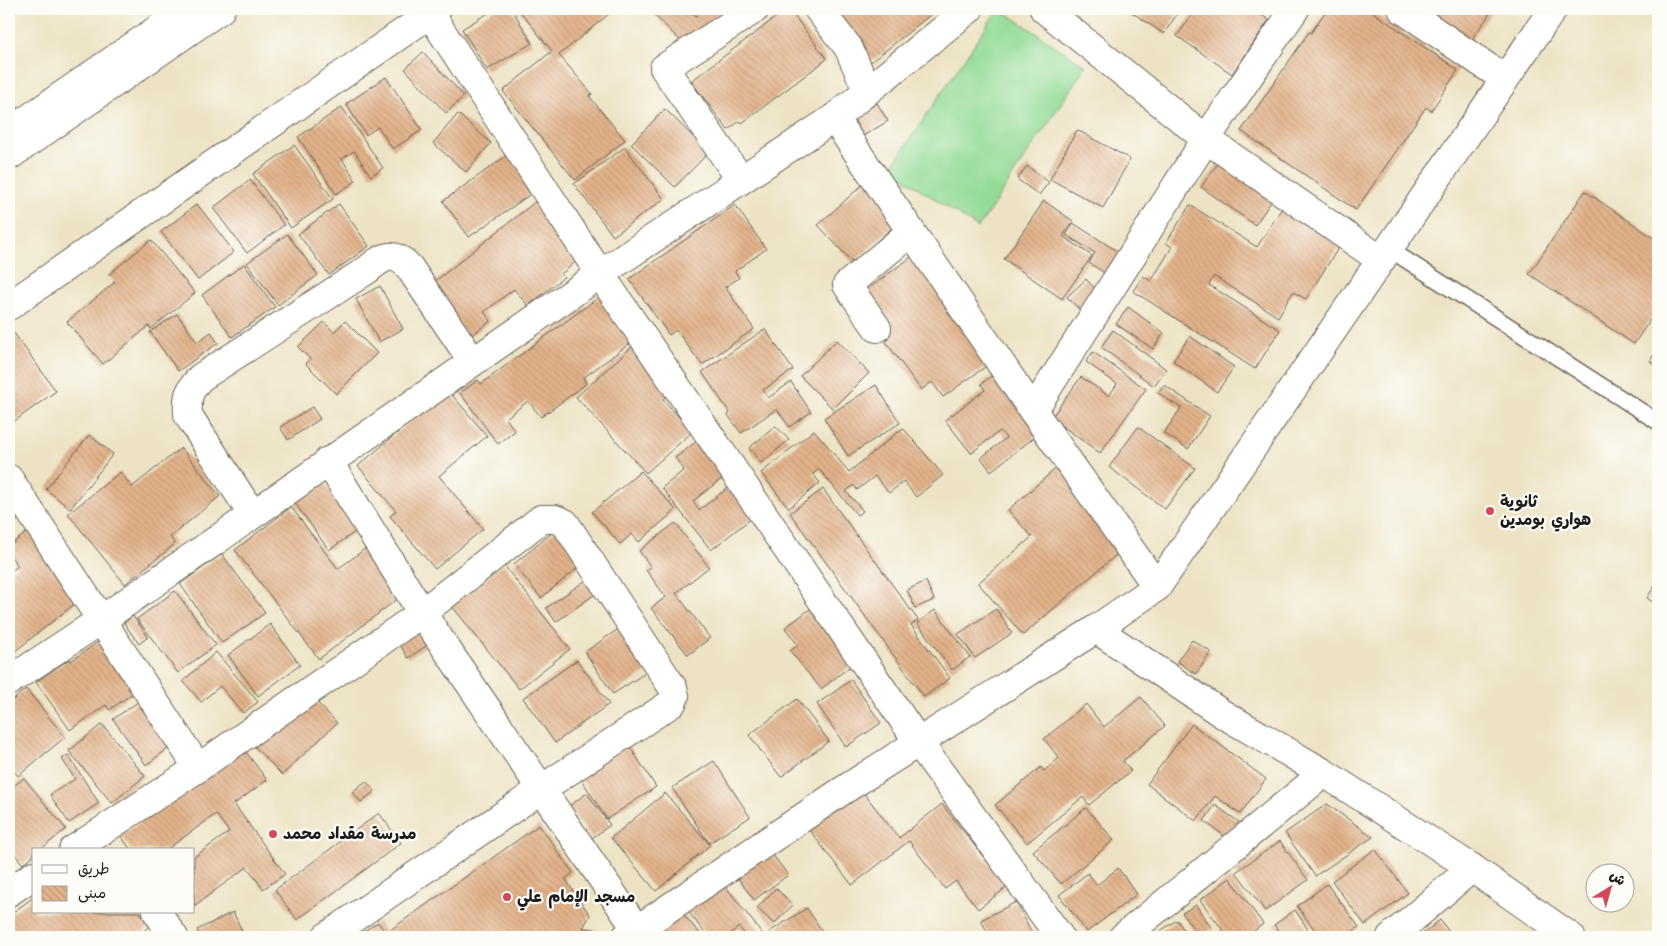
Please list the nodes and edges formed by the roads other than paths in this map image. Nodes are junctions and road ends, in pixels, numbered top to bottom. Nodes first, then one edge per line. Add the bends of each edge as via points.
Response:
1 (187, 9) edge
2 (221, 9) edge
3 (755, 9) edge
4 (818, 9) edge
5 (968, 9) edge
6 (1044, 9) edge
7 (1295, 9) edge
8 (1402, 9) edge
9 (1553, 9) edge
10 (431, 10) edge
11 (1505, 79) junction
12 (867, 90) junction
13 (834, 118) junction
14 (9, 132) edge
15 (1206, 139) junction
16 (9, 156) edge
17 (742, 180) junction
18 (911, 232) junction
19 (1385, 255) junction
20 (600, 274) junction
21 (9, 306) edge
22 (876, 328) dead end
23 (473, 362) junction
24 (1034, 411) junction
25 (1658, 422) edge
26 (328, 461) junction
27 (9, 479) edge
28 (252, 514) junction
29 (1156, 587) junction
30 (422, 613) junction
31 (101, 620) junction
32 (1096, 629) junction
33 (9, 681) edge
34 (919, 743) junction
35 (198, 768) junction
36 (1324, 773) junction
37 (540, 790) junction
38 (107, 841) edge
39 (81, 848) edge
40 (1472, 868) junction
41 (32, 876) edge
42 (9, 892) edge
43 (158, 914) edge
44 (631, 934) edge
45 (174, 937) edge
46 (326, 937) edge
47 (1060, 937) edge
48 (1123, 937) edge
49 (1391, 937) edge
50 (1572, 937) edge

1 - 14 street
2 - 16 street
3 - 17 street via 664,68
4 - 12 street via 848,47
5 - 12 street
6 - 15 street
7 - 15 street
8 - 11 street
9 - 11 street
10 - 20 street
10 - 21 street
11 - 19 street
12 - 13 street
13 - 17 street
13 - 18 street
15 - 19 street
15 - 24 street
17 - 20 street
18 - 22 street via 847,285
18 - 24 street
19 - 25 lane
19 - 29 street
20 - 23 street
20 - 34 street
23 - 26 street
23 - 28 street via 408,267 395,257 383,258 200,378 187,399 188,415
24 - 29 street
26 - 28 street
26 - 30 street
27 - 31 street
28 - 31 street
29 - 32 street
30 - 35 street
30 - 37 street
30 - 37 street via 540,519 565,523 673,688 675,696 666,708
31 - 33 street
31 - 35 street
32 - 34 street
32 - 36 street via 1221,713
34 - 44 street via 839,793
34 - 47 street
35 - 38 street
36 - 40 street
36 - 48 street
37 - 44 street
37 - 46 street
38 - 39 street
40 - 49 street
40 - 50 street
41 - 42 street
43 - 45 street

